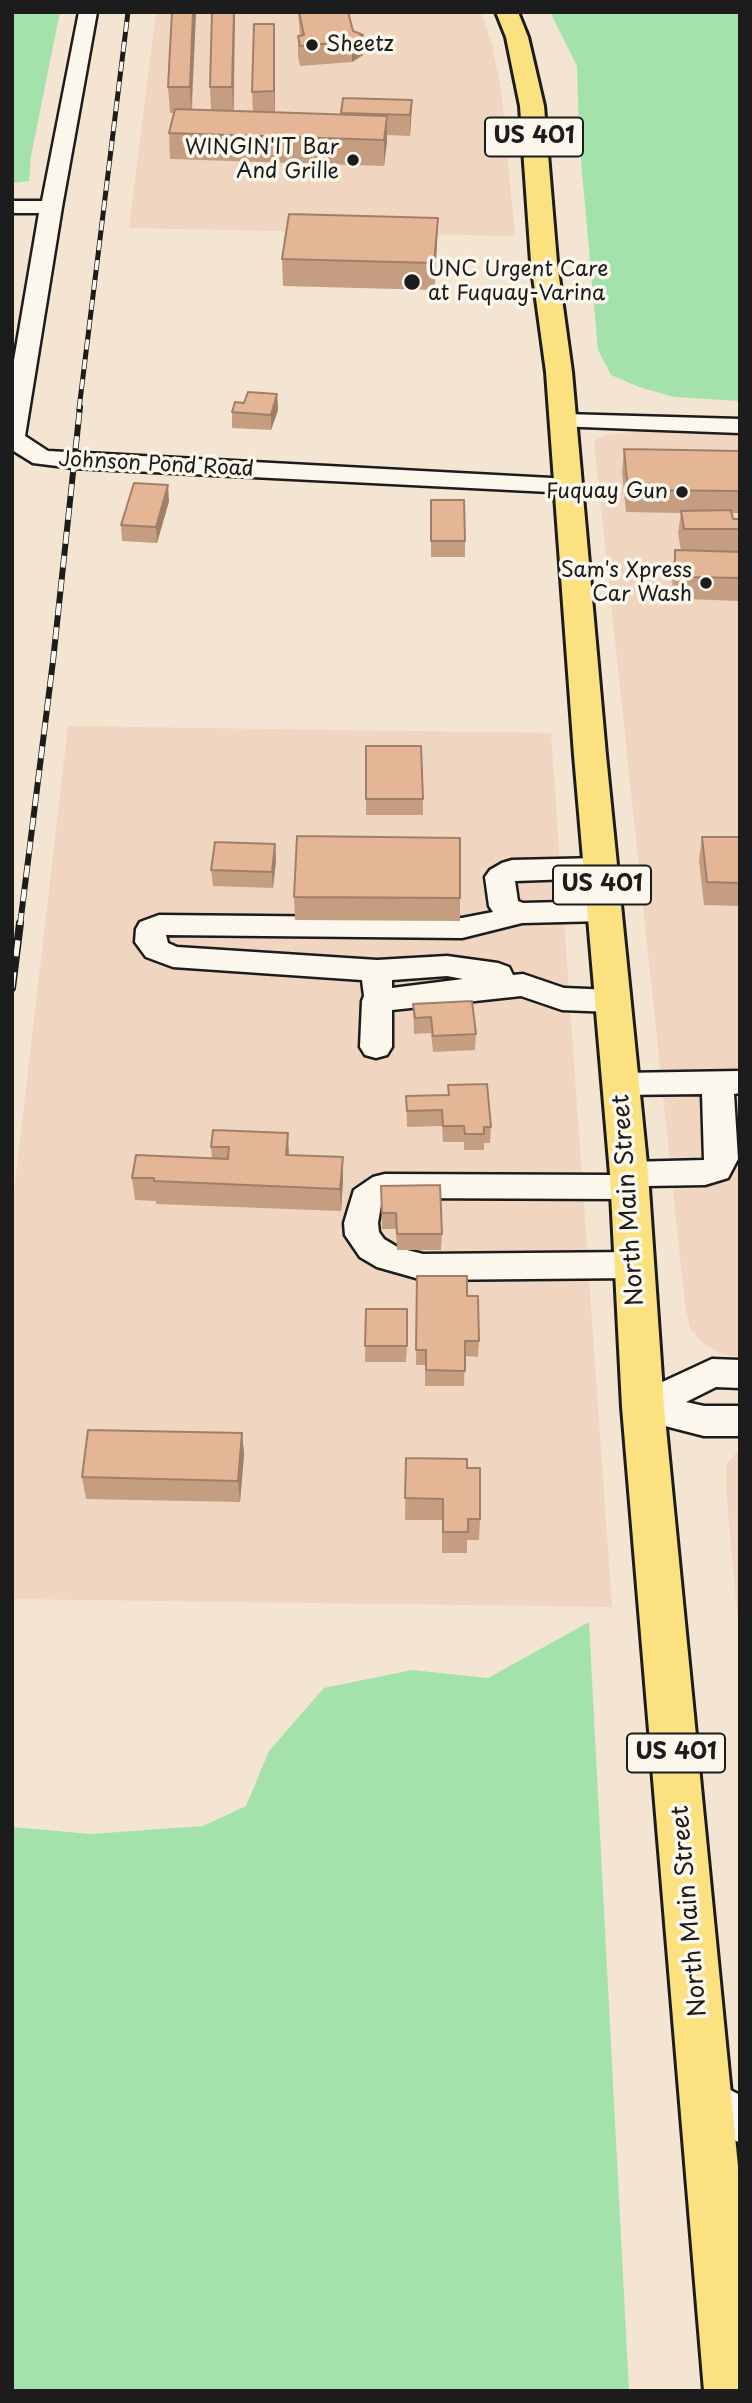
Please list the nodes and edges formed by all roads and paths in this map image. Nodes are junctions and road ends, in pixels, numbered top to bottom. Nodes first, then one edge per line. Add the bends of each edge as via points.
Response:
1 (88, 12) edge
2 (507, 12) edge
3 (12, 206) edge
4 (51, 206) junction
5 (21, 333) edge
6 (564, 421) junction
7 (740, 426) edge
8 (570, 486) junction
9 (600, 868) junction
10 (604, 911) junction
11 (519, 913) junction
12 (377, 986) junction
13 (613, 1001) junction
14 (376, 1047) dead end
15 (728, 1083) edge
16 (621, 1084) junction
17 (630, 1181) junction
18 (634, 1265) junction
19 (740, 1374) edge
20 (643, 1407) junction
21 (740, 1421) edge
22 (723, 2111) edge
23 (733, 2361) edge

1 - 4 street, Johnson Pond Road
2 - 6 highway, North Main Street / US 401 via 533,106 544,262
3 - 4 street
4 - 5 street, Johnson Pond Road
5 - 8 street, Johnson Pond Road via 13,438 42,458
6 - 7 street
6 - 8 highway, North Main Street / US 401
8 - 9 highway, North Main Street / US 401
9 - 10 highway, North Main Street / US 401
9 - 11 street via 512,870 500,877 504,906
10 - 11 street
10 - 13 highway, North Main Street / US 401
11 - 12 street via 462,928 180,924 151,929 150,942 156,950 173,957
12 - 13 street via 523,985 562,999
12 - 14 street
13 - 16 highway, North Main Street / US 401
15 - 16 street
15 - 17 street via 722,1159 716,1169
16 - 17 highway, North Main Street / US 401
17 - 18 highway, North Main Street / US 401
17 - 18 street via 385,1186 366,1199 360,1223 372,1248 423,1267
18 - 20 highway, North Main Street / US 401
19 - 20 street via 712,1373
20 - 21 street via 704,1421
20 - 22 highway, North Main Street / US 401
22 - 23 highway, North Main Street / US 401

